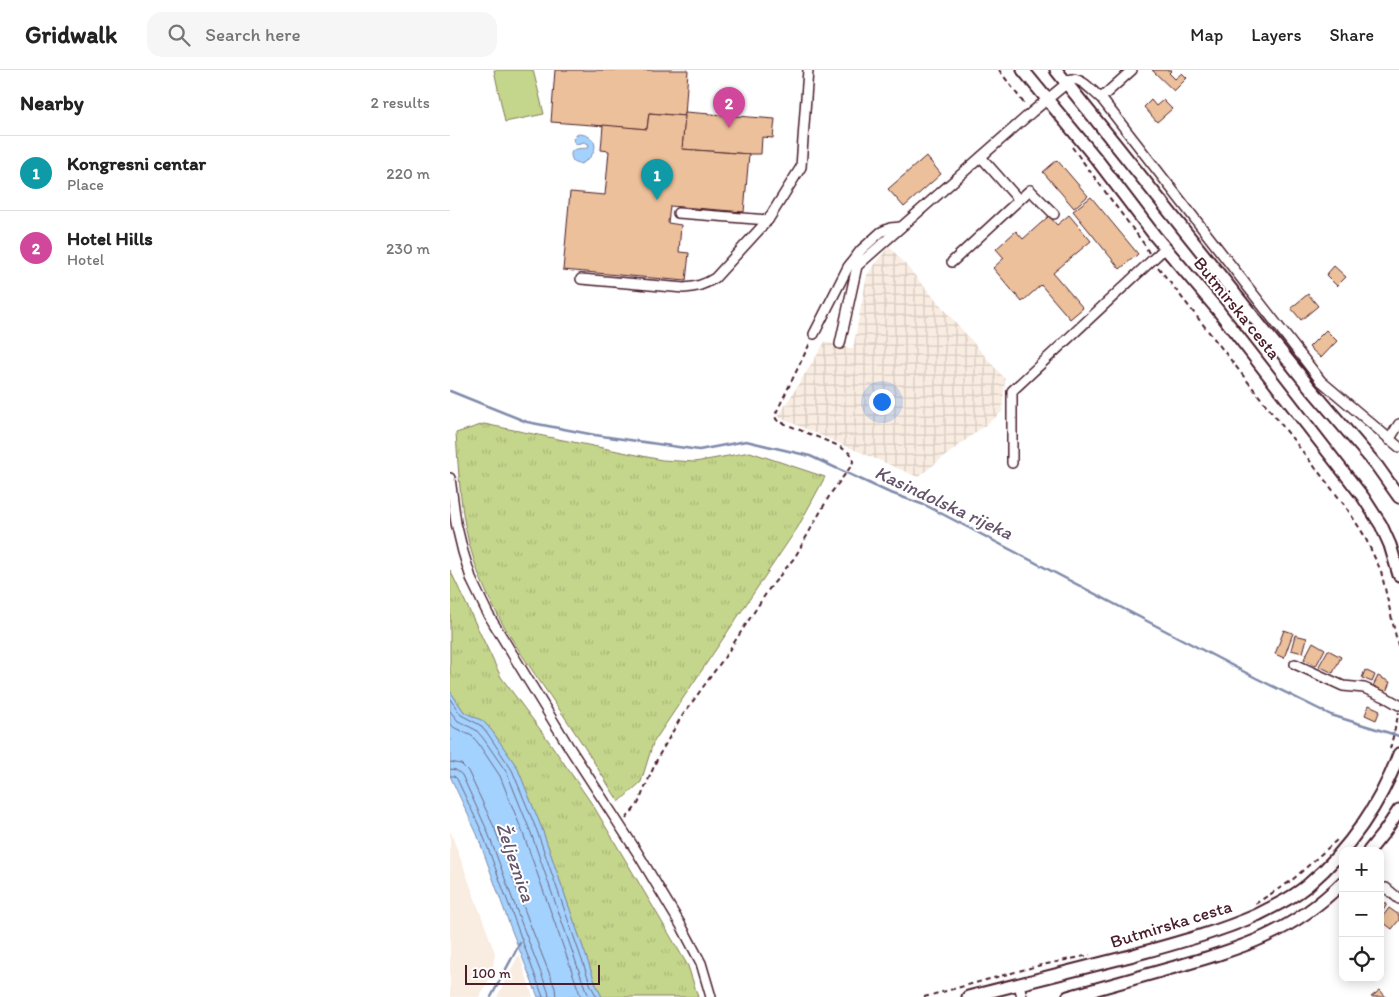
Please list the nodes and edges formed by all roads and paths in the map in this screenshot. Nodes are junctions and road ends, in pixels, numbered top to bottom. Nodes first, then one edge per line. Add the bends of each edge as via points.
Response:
1 (808, 70) edge
2 (998, 70) edge
3 (1023, 70) edge
4 (1056, 70) edge
5 (1132, 70) edge
6 (1066, 83) junction
7 (1101, 98) junction
8 (1048, 99) junction
9 (1032, 112) junction
10 (1068, 142) dead end
11 (982, 156) junction
12 (1019, 200) junction
13 (678, 213) dead end
14 (1054, 214) dead end
15 (768, 220) junction
16 (901, 227) junction
17 (1165, 248) junction
18 (1152, 259) junction
19 (952, 262) dead end
20 (581, 279) dead end
21 (814, 334) joint
22 (840, 344) dead end
23 (1399, 424) edge
24 (1389, 440) junction
25 (1399, 447) edge
26 (1012, 463) dead end
27 (450, 478) edge
28 (1399, 497) edge
29 (1394, 544) edge
30 (1399, 575) edge
31 (1399, 650) edge
32 (1295, 664) dead end
33 (1399, 705) edge
34 (1399, 710) edge
35 (1395, 755) edge
36 (1399, 810) edge
37 (620, 826) junction
38 (1340, 836) dead end
39 (1372, 847) edge
40 (1339, 886) edge
41 (1386, 888) dead end
42 (1399, 899) edge
43 (1252, 906) dead end
44 (1092, 954) dead end
45 (1019, 984) junction
46 (712, 997) edge
47 (924, 997) edge
48 (968, 997) edge
49 (1022, 997) edge
50 (1068, 997) edge

1 - 15 street via 801,167
2 - 9 path
3 - 8 main road, Butmirska cesta
4 - 6 main road, Butmirska cesta
5 - 7 street
6 - 7 street, Butmirska cesta via 1077,79
6 - 8 street
6 - 28 main road, Butmirska cesta
7 - 24 street, Butmirska cesta via 1321,381
8 - 9 street
8 - 17 main road, Butmirska cesta
9 - 11 street
10 - 18 path
11 - 12 street
11 - 16 street
12 - 14 street via 1030,190
12 - 19 street
13 - 15 street
15 - 20 street via 706,284 684,288
16 - 21 street via 880,232 861,250 848,267
16 - 22 street via 857,266
17 - 18 street
17 - 29 main road, Butmirska cesta via 1363,497
18 - 26 street via 1012,391
18 - 31 path via 1346,507 1364,535 1381,571
21 - 37 path via 776,418 839,446 852,455 853,462 831,493 795,557 769,589 680,719 658,757 638,804
23 - 24 street
24 - 25 street, Butmirska cesta
27 - 37 street via 463,552 488,614
29 - 30 main road, Butmirska cesta
32 - 33 street via 1343,686 1364,688
34 - 35 path via 1392,742
35 - 45 main road, Butmirska cesta via 1391,775 1379,799 1352,839 1309,884 1281,903 1196,938
36 - 39 main road
37 - 46 street via 682,927 701,963
38 - 43 path via 1290,881
40 - 50 main road via 1302,917 1262,939 1224,953
41 - 42 street
44 - 47 path
45 - 48 main road, Butmirska cesta
45 - 49 street

